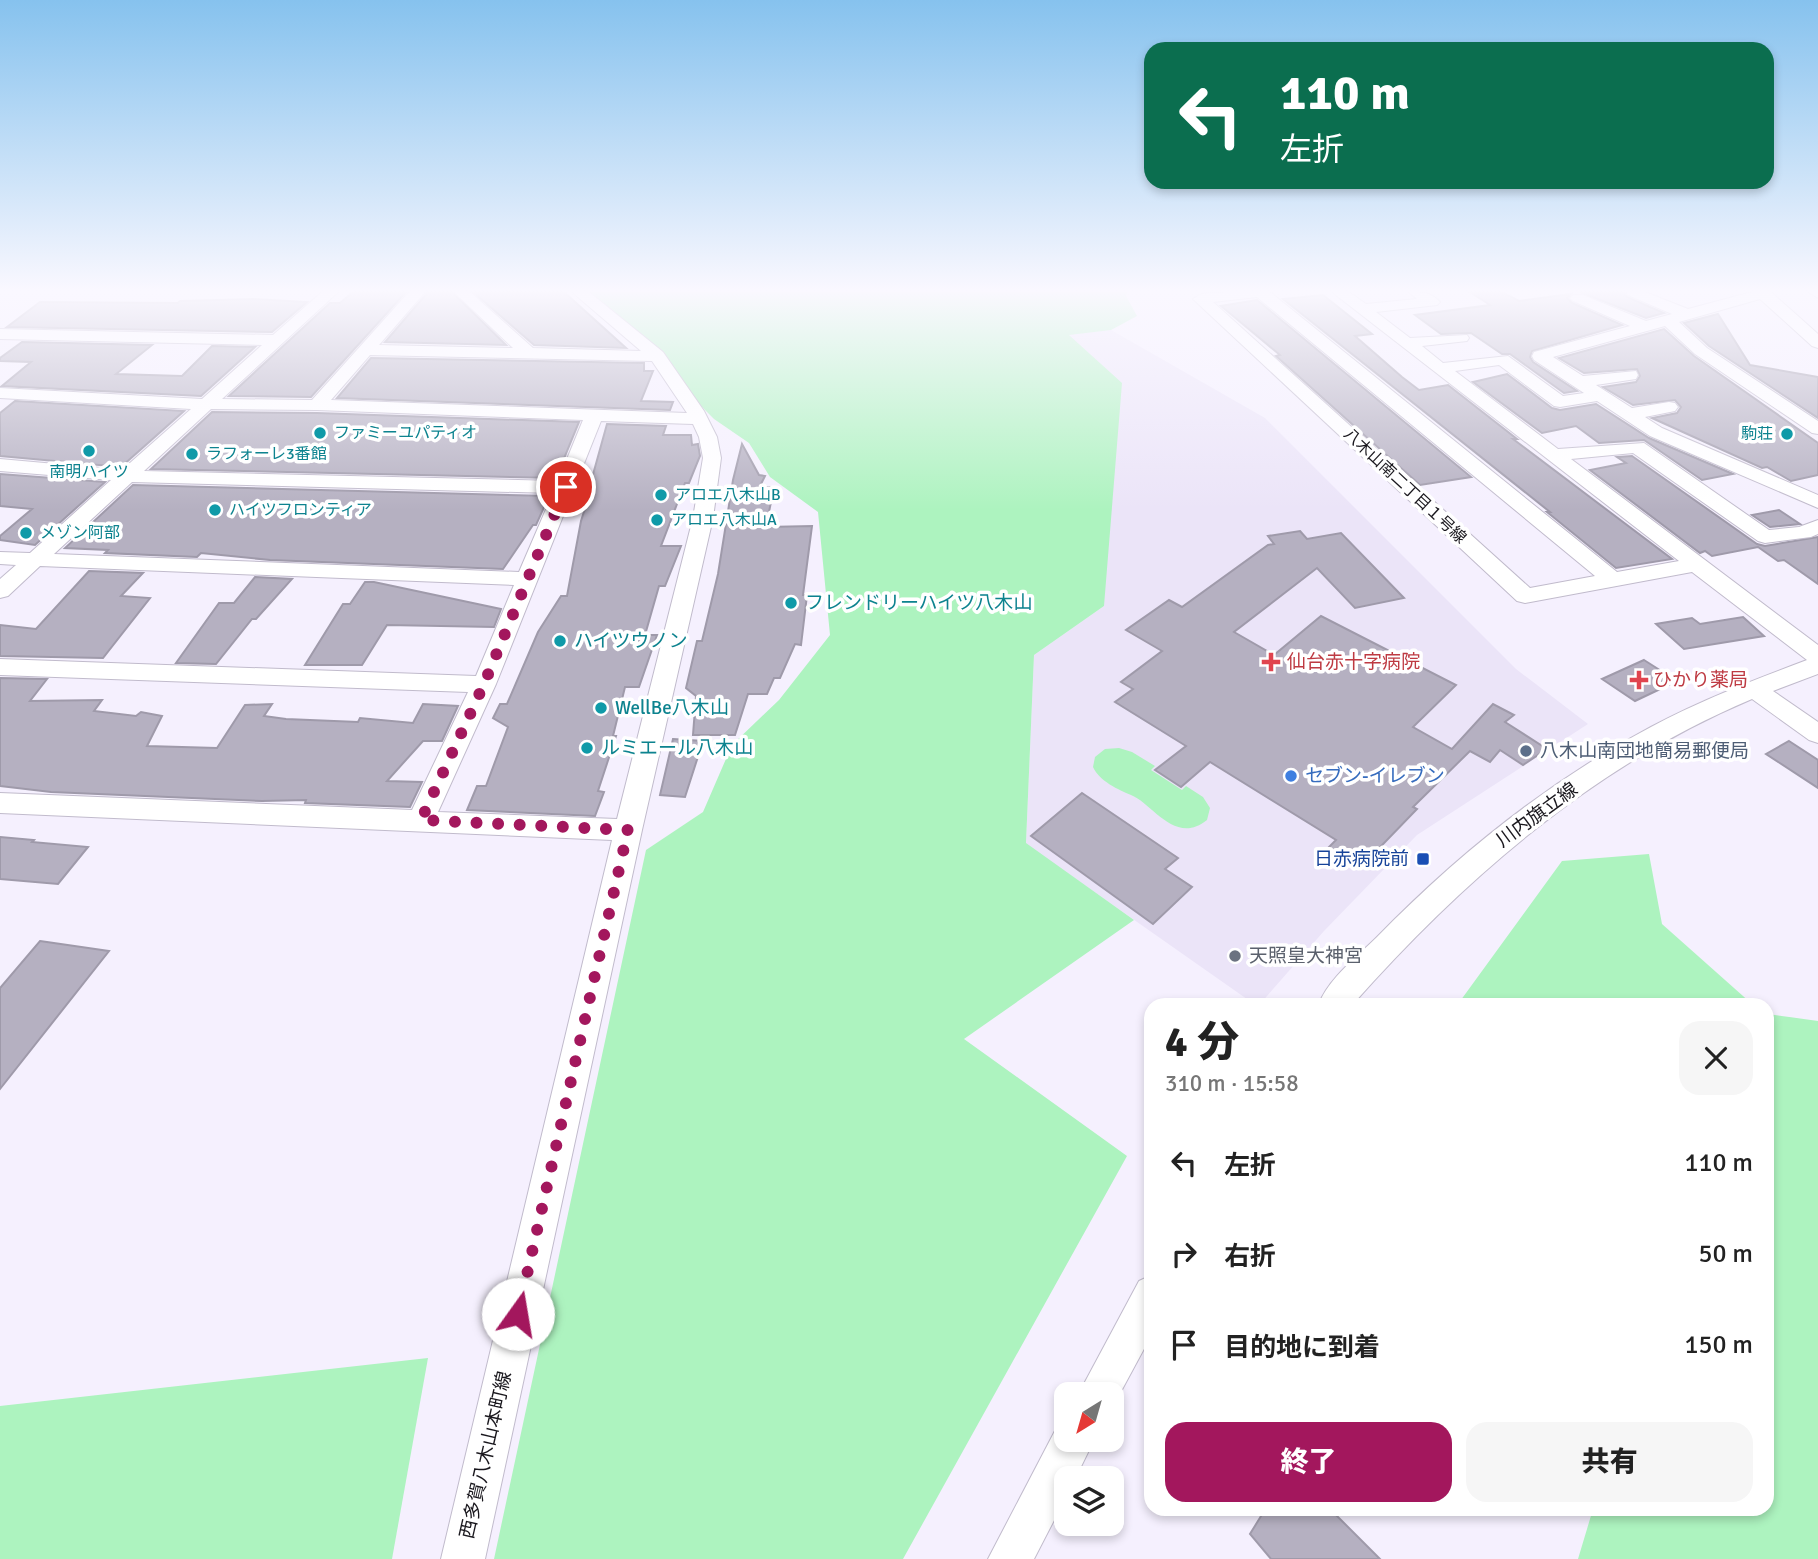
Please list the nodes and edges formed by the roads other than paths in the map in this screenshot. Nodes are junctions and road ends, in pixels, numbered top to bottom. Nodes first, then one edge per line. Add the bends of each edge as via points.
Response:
1 (248, 365) edge
2 (352, 365) edge
3 (663, 365) edge
4 (1272, 365) edge
5 (1350, 365) edge
6 (1436, 365) edge
7 (1465, 365) edge
8 (1509, 365) edge
9 (1553, 365) edge
10 (1722, 365) edge
11 (1440, 368) junction
12 (1629, 375) dead end
13 (1579, 382) junction
14 (0, 393) edge
15 (1600, 395) junction
16 (205, 404) junction
17 (317, 405) junction
18 (1669, 407) dead end
19 (596, 414) junction
20 (1628, 414) junction
21 (699, 419) junction
22 (1818, 429) edge
23 (1555, 455) junction
24 (0, 466) edge
25 (126, 476) junction
26 (566, 487) junction
27 (1818, 502) edge
28 (1818, 526) edge
29 (0, 558) edge
30 (33, 561) junction
31 (1698, 564) junction
32 (526, 579) junction
33 (1613, 580) junction
34 (0, 591) edge
35 (1818, 657) edge
36 (1818, 664) edge
37 (0, 667) edge
38 (484, 684) junction
39 (1754, 689) junction
40 (1818, 734) edge
41 (0, 803) edge
42 (421, 820) junction
43 (628, 830) junction
44 (1339, 998) edge
45 (1144, 1309) edge
46 (1105, 1382) edge
47 (1067, 1452) edge
48 (463, 1559) edge
49 (1010, 1559) edge

1 - 16 street
2 - 17 street
3 - 21 street, 西多賀八木山本町線
4 - 33 street, 八木山南二丁目１号線 via 1525,597
5 - 33 street
6 - 11 street
7 - 11 street
8 - 15 street via 1560,402
9 - 13 street
10 - 22 street
11 - 23 street
12 - 13 street
13 - 15 street
14 - 16 street
15 - 20 street
16 - 17 street
16 - 25 street
17 - 19 street
18 - 20 street
19 - 21 street
19 - 26 street
20 - 27 street via 1689,449
21 - 43 street, 西多賀八木山本町線 via 712,457 709,488
23 - 28 street via 1637,447 1765,537 1804,533
23 - 31 street
24 - 25 street
25 - 26 street
25 - 30 street
26 - 32 street
29 - 30 street
30 - 32 street
30 - 34 street
31 - 33 street, 八木山南二丁目１号線
31 - 35 street
32 - 38 street
36 - 39 street, 川内旗立線
37 - 38 street
38 - 42 street
39 - 40 street
39 - 44 street, 川内旗立線 via 1613,760 1505,837 1436,895
41 - 42 street
42 - 43 street
43 - 48 street, 西多賀八木山本町線
45 - 46 street
47 - 49 street

